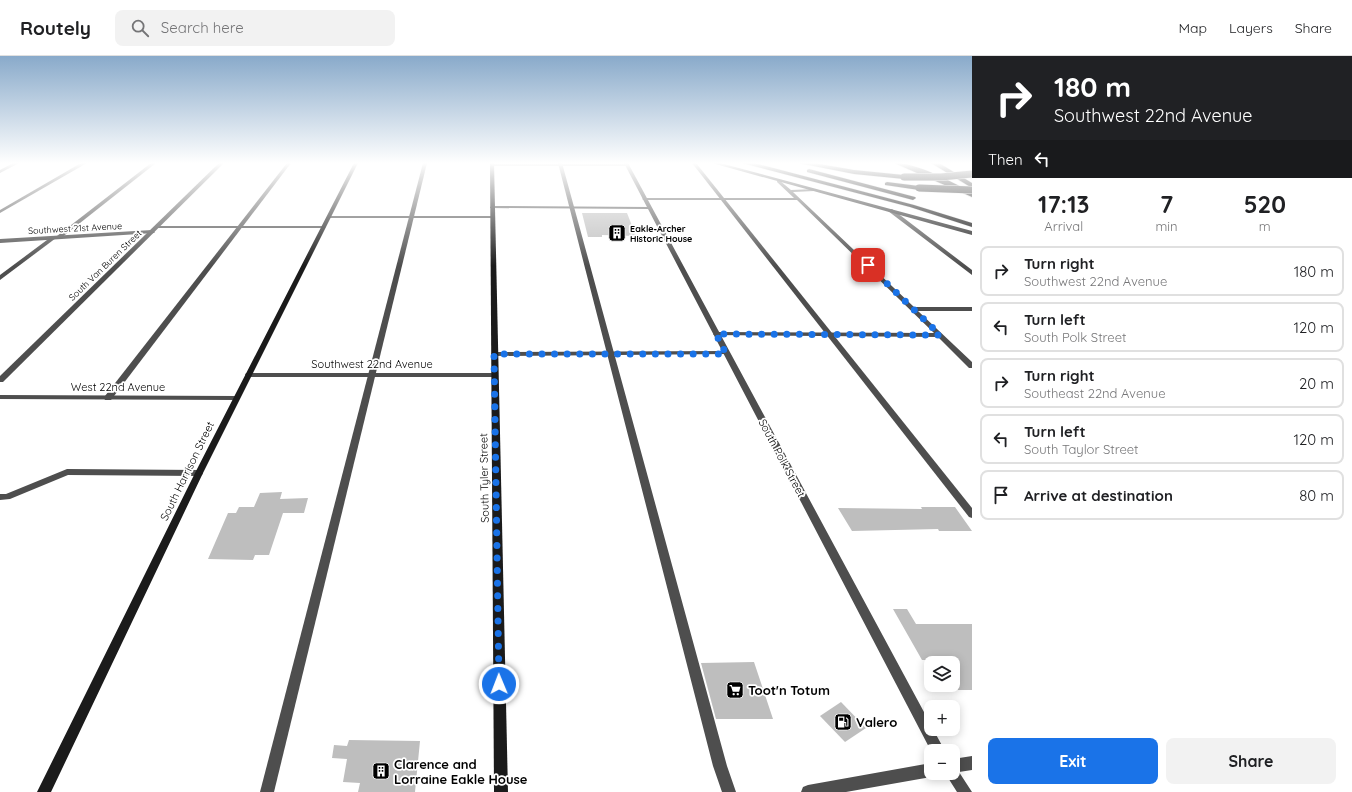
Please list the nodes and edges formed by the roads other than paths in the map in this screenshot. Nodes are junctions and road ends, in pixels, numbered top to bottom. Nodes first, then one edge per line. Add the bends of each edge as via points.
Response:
1 (26, 197) edge
2 (111, 197) edge
3 (188, 197) edge
4 (263, 197) edge
5 (340, 197) edge
6 (416, 197) edge
7 (492, 197) edge
8 (569, 197) edge
9 (842, 197) edge
10 (878, 197) edge
11 (911, 197) edge
12 (644, 198) joint
13 (721, 199) junction
14 (799, 199) joint
15 (492, 207) junction
16 (572, 207) junction
17 (649, 208) junction
18 (890, 210) junction
19 (0, 212) edge
20 (330, 217) junction
21 (411, 217) junction
22 (492, 217) junction
23 (972, 219) edge
24 (972, 225) edge
25 (158, 227) junction
26 (240, 227) junction
27 (324, 227) junction
28 (152, 232) junction
29 (972, 233) edge
30 (59, 237) junction
31 (53, 238) junction
32 (0, 241) edge
33 (972, 273) edge
34 (0, 278) edge
35 (914, 309) junction
36 (972, 309) edge
37 (716, 334) junction
38 (828, 335) junction
39 (940, 335) junction
40 (611, 353) junction
41 (494, 354) junction
42 (726, 354) junction
43 (972, 366) edge
44 (249, 375) junction
45 (371, 375) junction
46 (494, 375) junction
47 (0, 380) edge
48 (0, 398) edge
49 (108, 398) junction
50 (236, 398) junction
51 (199, 473) junction
52 (0, 497) edge
53 (972, 515) edge
54 (934, 744) edge
55 (972, 763) edge
56 (960, 765) edge
57 (924, 771) edge
58 (957, 780) edge
59 (44, 792) edge
60 (267, 792) edge
61 (501, 792) edge
62 (729, 792) edge
63 (808, 792) edge
64 (965, 792) edge

1 - 19 street
2 - 30 street
3 - 25 street, South Van Buren Street
4 - 26 street
5 - 20 main road, South Harrison Street
6 - 21 street
7 - 15 main road, South Tyler Street
8 - 16 street
9 - 18 main road
10 - 24 highway
11 - 23 highway
12 - 13 street
12 - 17 street, South Polk Street
13 - 14 street
13 - 38 street
14 - 35 street
15 - 16 street
15 - 22 main road, South Tyler Street
16 - 17 street
16 - 40 street
17 - 37 street, South Polk Street
18 - 29 main road
18 - 33 street
20 - 21 street
20 - 27 main road, South Harrison Street
21 - 22 street
21 - 45 street
22 - 41 main road, South Tyler Street
25 - 26 street
25 - 28 street, South Van Buren Street
26 - 27 street
26 - 49 street
27 - 44 main road, South Harrison Street
28 - 30 street, Southwest 21st Avenue
28 - 47 street, South Van Buren Street
30 - 31 street, Southwest 21st Avenue
31 - 32 street, Southwest 21st Avenue
31 - 34 street
35 - 36 street
35 - 39 street
37 - 38 street
37 - 42 street, South Polk Street
38 - 39 street
38 - 53 street
39 - 43 street
40 - 41 street
40 - 42 street
40 - 62 street
41 - 46 main road, South Tyler Street
42 - 54 street, South Polk Street
44 - 45 street, Southwest 22nd Avenue
44 - 50 main road, South Harrison Street
45 - 46 street, Southwest 22nd Avenue
45 - 60 street
46 - 61 main road, South Tyler Street
48 - 49 street, West 22nd Avenue
49 - 50 street, West 22nd Avenue
50 - 51 main road, South Harrison Street
51 - 52 street via 67,472 7,497
51 - 59 main road, South Harrison Street
55 - 56 street
57 - 63 street
58 - 64 street

